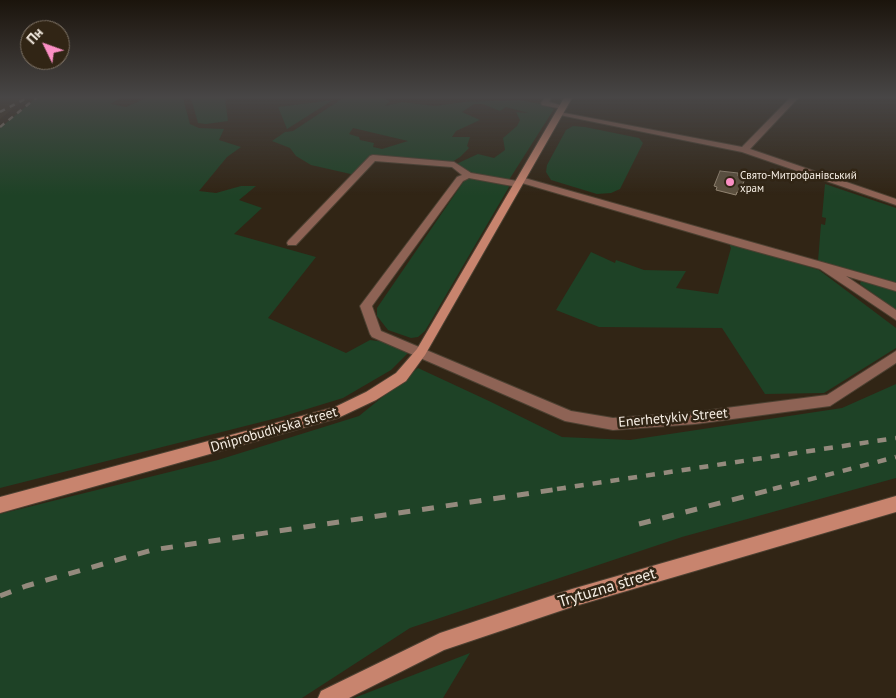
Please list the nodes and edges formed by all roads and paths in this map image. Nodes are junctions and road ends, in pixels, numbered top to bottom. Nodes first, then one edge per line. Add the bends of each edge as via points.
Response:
1 (549, 131) edge
2 (664, 131) edge
3 (763, 131) edge
4 (744, 150) junction
5 (468, 175) junction
6 (519, 182) junction
7 (896, 202) edge
8 (292, 243) dead end
9 (824, 266) junction
10 (896, 287) edge
11 (896, 316) edge
12 (421, 352) junction
13 (896, 356) edge
14 (896, 504) edge
15 (0, 505) edge
16 (328, 698) edge

1 - 6 street, Dniprobudivska street
2 - 4 street
3 - 4 street
4 - 7 street
5 - 6 street
5 - 8 street via 454,165 373,158
5 - 12 street, Enerhetykiv Street via 460,179 366,306 376,334
6 - 9 street
6 - 12 street, Dniprobudivska street
9 - 10 street
9 - 11 street
12 - 13 street, Enerhetykiv Street via 570,417 613,424 695,418 830,400
12 - 15 street, Dniprobudivska street via 401,377 338,412
14 - 16 street, Trytuzna street via 572,598 450,639

